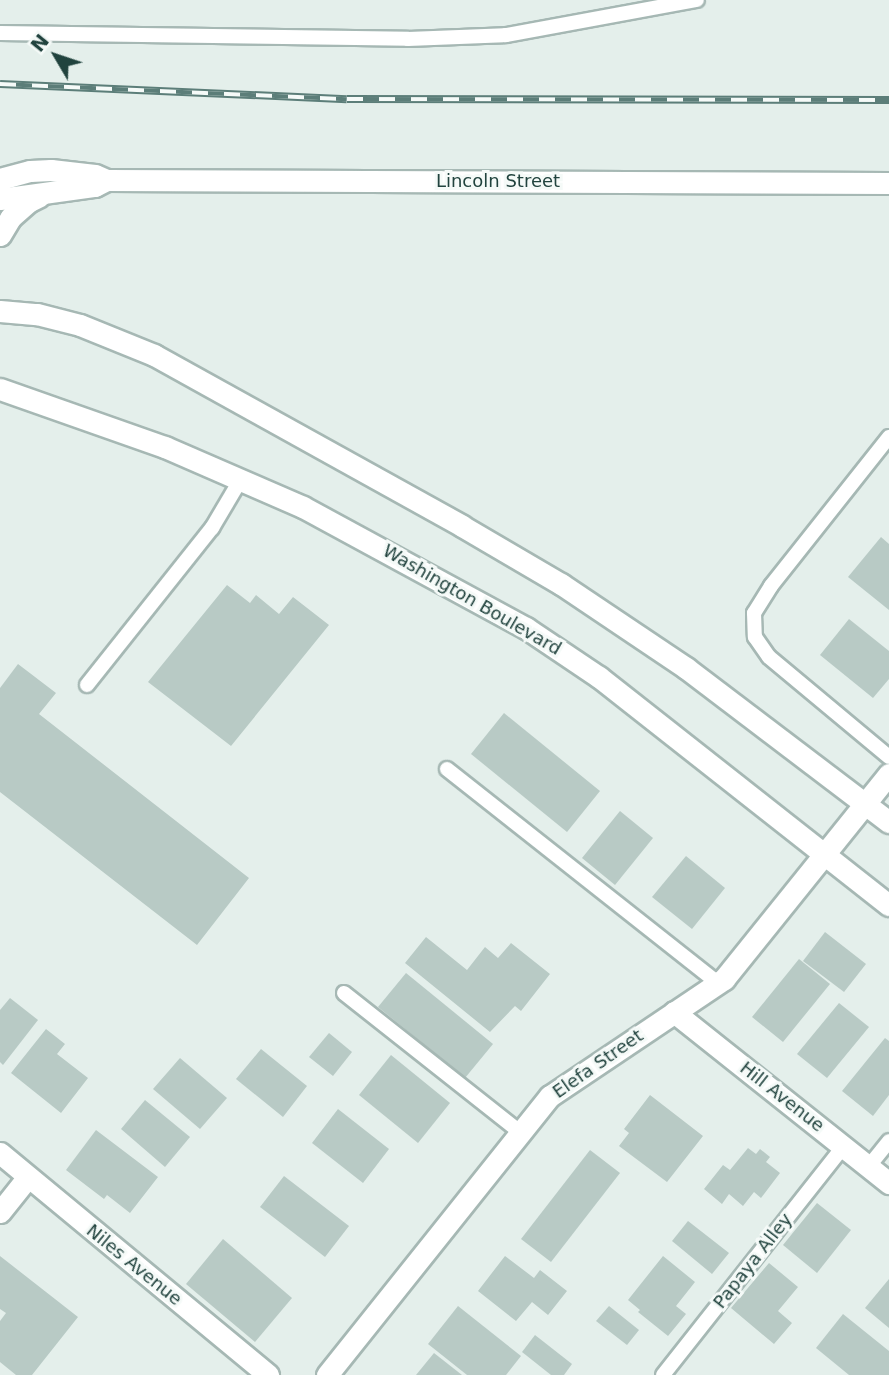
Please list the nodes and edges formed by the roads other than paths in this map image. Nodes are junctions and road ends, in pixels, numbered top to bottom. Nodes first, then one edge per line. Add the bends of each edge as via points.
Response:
1 (697, 0) edge
2 (0, 33) edge
3 (0, 179) edge
4 (107, 180) junction
5 (889, 183) edge
6 (52, 191) junction
7 (0, 199) edge
8 (0, 235) edge
9 (0, 311) edge
10 (0, 389) edge
11 (889, 437) edge
12 (241, 479) junction
13 (87, 685) dead end
14 (889, 757) edge
15 (447, 769) dead end
16 (889, 774) edge
17 (866, 804) junction
18 (889, 822) edge
19 (825, 855) junction
20 (889, 905) edge
21 (718, 983) junction
22 (344, 993) dead end
23 (674, 1012) junction
24 (519, 1131) junction
25 (889, 1141) edge
26 (843, 1147) junction
27 (0, 1153) edge
28 (869, 1167) junction
29 (27, 1178) junction
30 (889, 1183) edge
31 (0, 1212) edge
32 (268, 1375) edge
33 (327, 1375) edge
34 (663, 1375) edge

1 - 2 lane via 506,34 395,38
3 - 4 street, Lincoln Street via 30,170 51,170
4 - 5 street, Lincoln Street
4 - 6 street, Lincoln Street via 96,186
6 - 7 street, Lincoln Street
6 - 8 street, Lincoln Street via 28,202
9 - 17 street via 80,325 155,355 461,526 631,629
10 - 12 street, Washington Boulevard
11 - 14 lane via 754,613 755,637 768,657
12 - 13 lane via 212,528
12 - 19 street, Washington Boulevard via 369,540 526,628 599,677
15 - 21 lane
16 - 17 street, Elefa Street
17 - 18 street
17 - 19 street, Elefa Street
19 - 20 street, Washington Boulevard
19 - 21 street, Elefa Street
21 - 23 street, Elefa Street
22 - 24 lane
23 - 24 street, Elefa Street via 559,1089
23 - 26 street, Hill Avenue
24 - 33 street, Elefa Street
25 - 28 lane
26 - 28 street, Hill Avenue
26 - 34 lane, Papaya Alley
27 - 29 street, Niles Avenue
28 - 30 street, Hill Avenue
29 - 31 street
29 - 32 street, Niles Avenue

